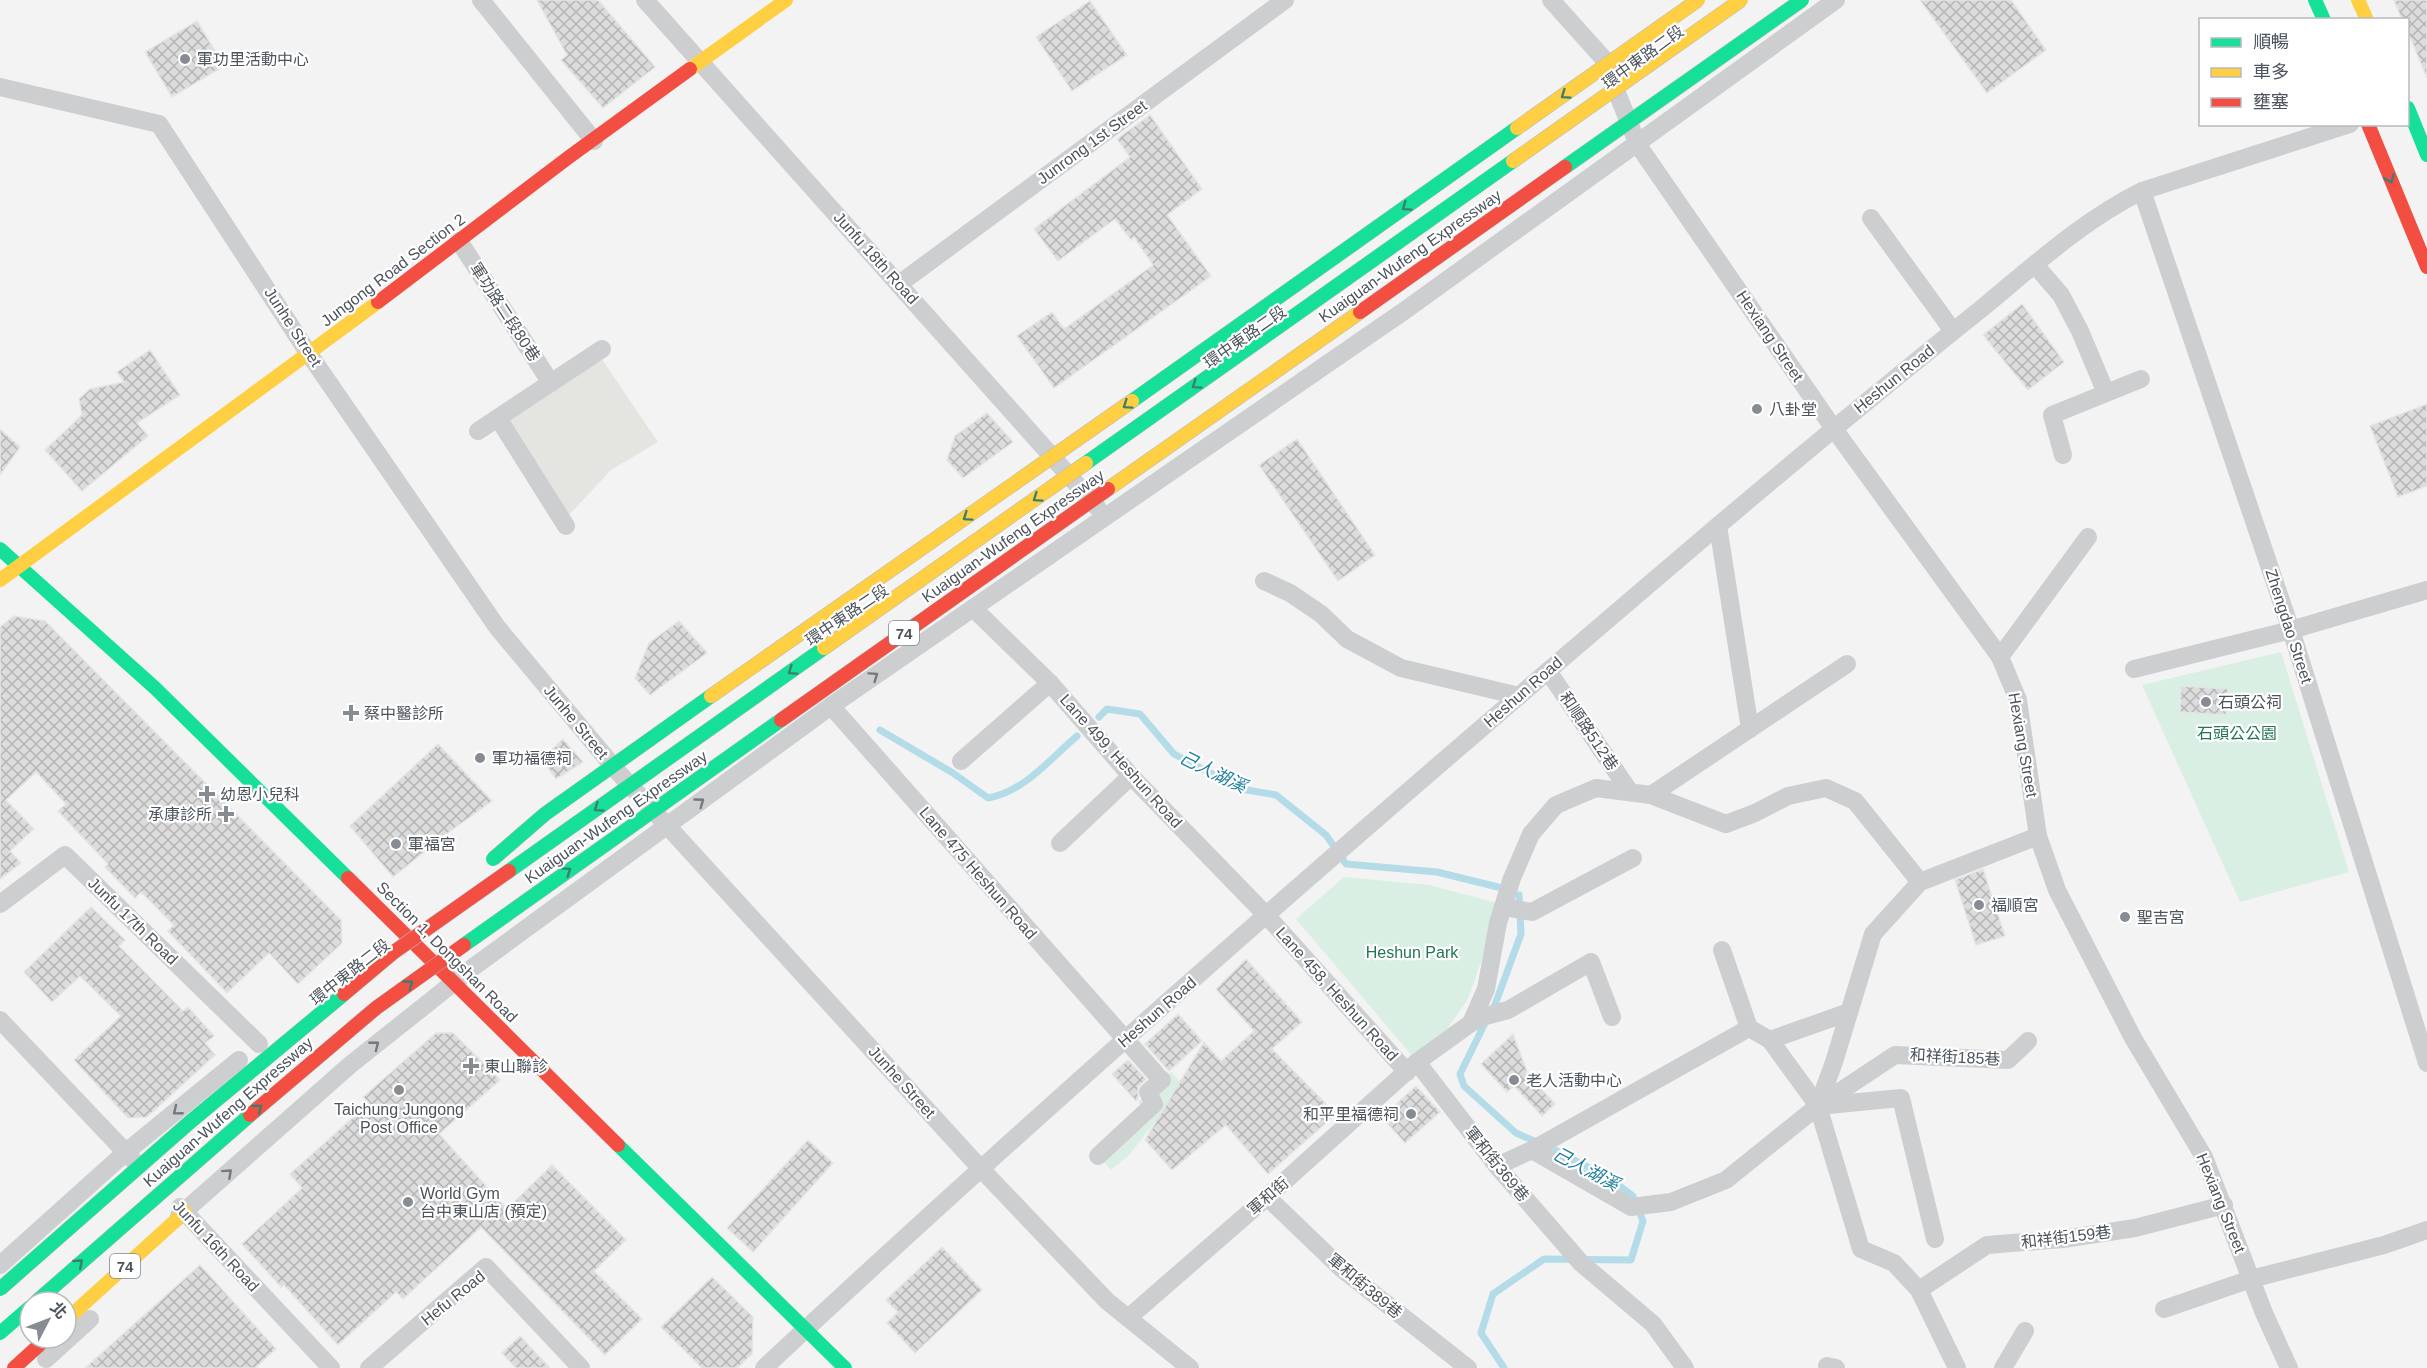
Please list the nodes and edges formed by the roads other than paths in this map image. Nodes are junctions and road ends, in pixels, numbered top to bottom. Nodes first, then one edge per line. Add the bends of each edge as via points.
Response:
1 (481, 0) edge
2 (645, 0) edge
3 (786, 0) edge
4 (1285, 0) edge
5 (1551, 0) edge
6 (1698, 0) edge
7 (1722, 0) edge
8 (1741, 0) edge
9 (1802, 0) edge
10 (1836, 0) edge
11 (2315, 0) edge
12 (2358, 0) edge
13 (2323, 18) edge
14 (2366, 18) edge
15 (701, 63) junction
16 (1612, 79) junction
17 (0, 87) edge
18 (2409, 110) edge
19 (2344, 126) edge
20 (2369, 126) edge
21 (594, 141) junction
22 (1638, 145) junction
23 (2427, 155) edge
24 (2142, 191) junction
25 (1871, 218) dead end
26 (459, 241) junction
27 (2036, 265) junction
28 (2427, 267) edge
29 (899, 284) junction
30 (1953, 331) junction
31 (602, 349) dead end
32 (309, 354) junction
33 (2141, 380) dead end
34 (551, 383) junction
35 (2106, 393) junction
36 (498, 418) junction
37 (1834, 429) junction
38 (478, 431) dead end
39 (2063, 455) dead end
40 (1060, 465) junction
41 (1105, 516) junction
42 (566, 526) dead end
43 (1718, 526) junction
44 (2088, 537) dead end
45 (0, 549) edge
46 (20, 566) junction
47 (0, 580) edge
48 (1264, 581) dead end
49 (2427, 590) edge
50 (973, 608) junction
51 (2291, 630) junction
52 (2000, 657) junction
53 (1847, 664) dead end
54 (2134, 669) dead end
55 (1548, 671) junction
56 (1050, 683) junction
57 (1519, 696) junction
58 (831, 706) junction
59 (1750, 729) junction
60 (961, 761) dead end
61 (618, 772) junction
62 (1131, 776) junction
63 (1630, 792) junction
64 (1651, 795) junction
65 (667, 826) junction
66 (2038, 836) junction
67 (1059, 843) dead end
68 (1633, 858) dead end
69 (482, 869) dead end
70 (1920, 882) junction
71 (466, 884) dead end
72 (0, 904) edge
73 (1504, 907) junction
74 (1267, 916) junction
75 (403, 930) junction
76 (1722, 950) dead end
77 (394, 952) junction
78 (453, 983) junction
79 (1849, 1012) junction
80 (1612, 1017) dead end
81 (0, 1020) edge
82 (1477, 1020) junction
83 (1749, 1028) junction
84 (1770, 1040) junction
85 (1125, 1041) junction
86 (2028, 1041) dead end
87 (259, 1044) junction
88 (2427, 1063) edge
89 (1412, 1067) junction
90 (1818, 1106) junction
91 (1532, 1150) junction
92 (126, 1152) junction
93 (1098, 1156) dead end
94 (1497, 1166) junction
95 (982, 1170) junction
96 (1268, 1197) junction
97 (2224, 1205) junction
98 (185, 1212) junction
99 (2427, 1230) edge
100 (1935, 1239) dead end
101 (0, 1265) edge
102 (2251, 1280) junction
103 (0, 1289) edge
104 (50, 1290) edge
105 (1919, 1290) junction
106 (78, 1291) edge
107 (78, 1309) edge
108 (2164, 1309) dead end
109 (18, 1317) edge
110 (1128, 1318) junction
111 (806, 1330) junction
112 (2025, 1331) dead end
113 (0, 1333) edge
114 (18, 1345) edge
115 (33, 1350) edge
116 (0, 1361) edge
117 (14, 1368) edge
118 (36, 1368) edge
119 (331, 1368) edge
120 (369, 1368) edge
121 (581, 1368) edge
122 (764, 1368) edge
123 (845, 1368) edge
124 (1190, 1368) edge
125 (1468, 1368) edge
126 (1685, 1368) edge
127 (1957, 1368) edge
128 (2003, 1368) edge
129 (2289, 1368) edge

1 - 21 street
2 - 15 street, Junfu 18th Road
3 - 15 main road, Jungong Road Section 2
4 - 29 street, Junrong 1st Street
5 - 16 street, Hexiang Street via 1603,58
6 -> 69 main road, bridge via 654,735 545,814
7 - 16 street, 環中東路二段
8 -> 77 main road, Kuaiguan-Wufeng Expressway / 74, bridge
104 -> 9 main road, Kuaiguan-Wufeng Expressway / 74, bridge via 376,1008
10 - 22 street
11 - 13 main road
12 - 14 main road
15 - 21 main road, Jungong Road Section 2
15 - 29 street, Junfu 18th Road
16 - 22 street, Hexiang Street
16 - 40 street, 環中東路二段
17 - 32 street, Junhe Street via 159,124
18 - 23 main road
19 - 24 street, Heshun Road
20 -> 28 main road
21 - 26 main road, Jungong Road Section 2
22 - 37 street, Hexiang Street
22 - 41 street via 1404,312
24 - 27 street, Heshun Road via 2110,207
24 - 51 street, Zhengdao Street
25 - 30 street
26 - 32 main road, Jungong Road Section 2
26 - 34 street, 軍功路二段80巷
27 - 30 street, Heshun Road
27 - 35 street via 2061,295 2076,322
29 - 40 street, Junfu 18th Road
30 - 37 street, Heshun Road
31 - 34 street
32 - 46 main road, Jungong Road Section 2
32 - 61 street, Junhe Street via 497,627
33 - 35 street
34 - 36 street
35 - 39 street via 2052,415
36 - 38 street
36 - 42 street
37 - 43 street, Heshun Road
37 - 52 street, Hexiang Street
40 - 41 street, Junfu 18th Road
40 - 61 street, 環中東路二段
41 - 50 street
43 - 55 street, Heshun Road
43 - 59 street
44 - 52 street
45 - 46 main road, Section 1, Dongshan Road
46 - 47 main road, Jungong Road Section 2
46 - 75 main road, Section 1, Dongshan Road via 155,688
48 - 57 street via 1290,593 1321,614 1347,639 1401,669
49 - 51 street
50 - 56 street, Lane 499, Heshun Road
58 -> 50 street
51 - 54 street
51 - 88 street, Zhengdao Street
52 - 66 street, Hexiang Street via 2018,700
53 - 59 street
55 - 57 street, Heshun Road
55 - 63 street, 和順路512巷
56 - 60 street
56 - 62 street, Lane 499, Heshun Road
57 - 74 street, Heshun Road
65 -> 58 street
58 - 85 street, Lane 475 Heshun Road
59 - 64 street
61 - 65 street, Junhe Street
61 - 75 street, 環中東路二段
62 - 67 street
62 - 74 street, Lane 499, Heshun Road
63 - 64 street
63 - 73 street via 1596,788 1556,805 1531,834
64 - 70 street via 1726,824 1788,796 1826,788 1856,801
65 - 78 street
65 - 95 street, Junhe Street
66 - 70 street
66 - 97 street, Hexiang Street via 2057,890 2133,1038 2205,1157
68 - 73 street via 1532,912
70 - 79 street via 1873,934
71 - 77 main road, 74, bridge
72 - 87 street, Junfu 17th Road via 65,855
73 - 82 street
74 - 85 street, Heshun Road
74 - 89 street, Lane 458, Heshun Road
75 - 78 main road, Section 1, Dongshan Road
75 - 87 street, 環中東路二段
76 - 83 street
77 - 103 main road, Kuaiguan-Wufeng Expressway / 74, bridge via 190,1122
98 -> 78 street via 350,1065
78 - 111 main road, Section 1, Dongshan Road
79 - 84 street
79 - 90 street
80 - 82 street via 1591,962 1508,1010
81 - 92 street, Junfu 16th Road
82 - 89 street, 軍和街
83 - 84 street
83 - 91 street
84 - 90 street
85 - 93 street, Lane 475 Heshun Road via 1162,1080 1148,1092 1154,1104
85 - 95 street, Heshun Road
86 - 90 street, 和祥街185巷 via 2008,1060 1895,1055
87 -> 92 street, 環中東路二段
89 - 94 street, 軍和街369巷
89 - 96 street, 軍和街
90 - 91 street, 和祥街185巷 via 1726,1180 1671,1202 1631,1207
90 - 100 street via 1901,1098
90 - 105 street via 1861,1249 1894,1263
91 - 94 street
92 - 98 street, Junfu 16th Road
92 - 101 street, 環中東路二段
94 - 126 street, 軍和街369巷 via 1581,1263 1653,1324
95 - 110 street, Junhe Street via 1107,1301
95 - 111 street, Heshun Road
96 - 110 street, 軍和街
96 - 125 street, 軍和街389巷 via 1342,1269
97 - 102 street, Hexiang Street
97 - 105 street, 和祥街159巷 via 2135,1228 1987,1245
98 - 106 street via 109,1263
98 - 107 main road, 74
98 - 118 street via 127,1284
98 - 119 street, Junfu 16th Road
99 - 102 street
102 - 108 street
102 - 129 street, Hexiang Street
105 - 127 street
109 - 113 main road
110 - 124 street, Junhe Street
111 - 122 street, Heshun Road
111 - 123 main road, Section 1, Dongshan Road
112 - 128 street
114 - 116 street
115 - 117 main road
120 - 121 street, Hefu Road via 486,1267

